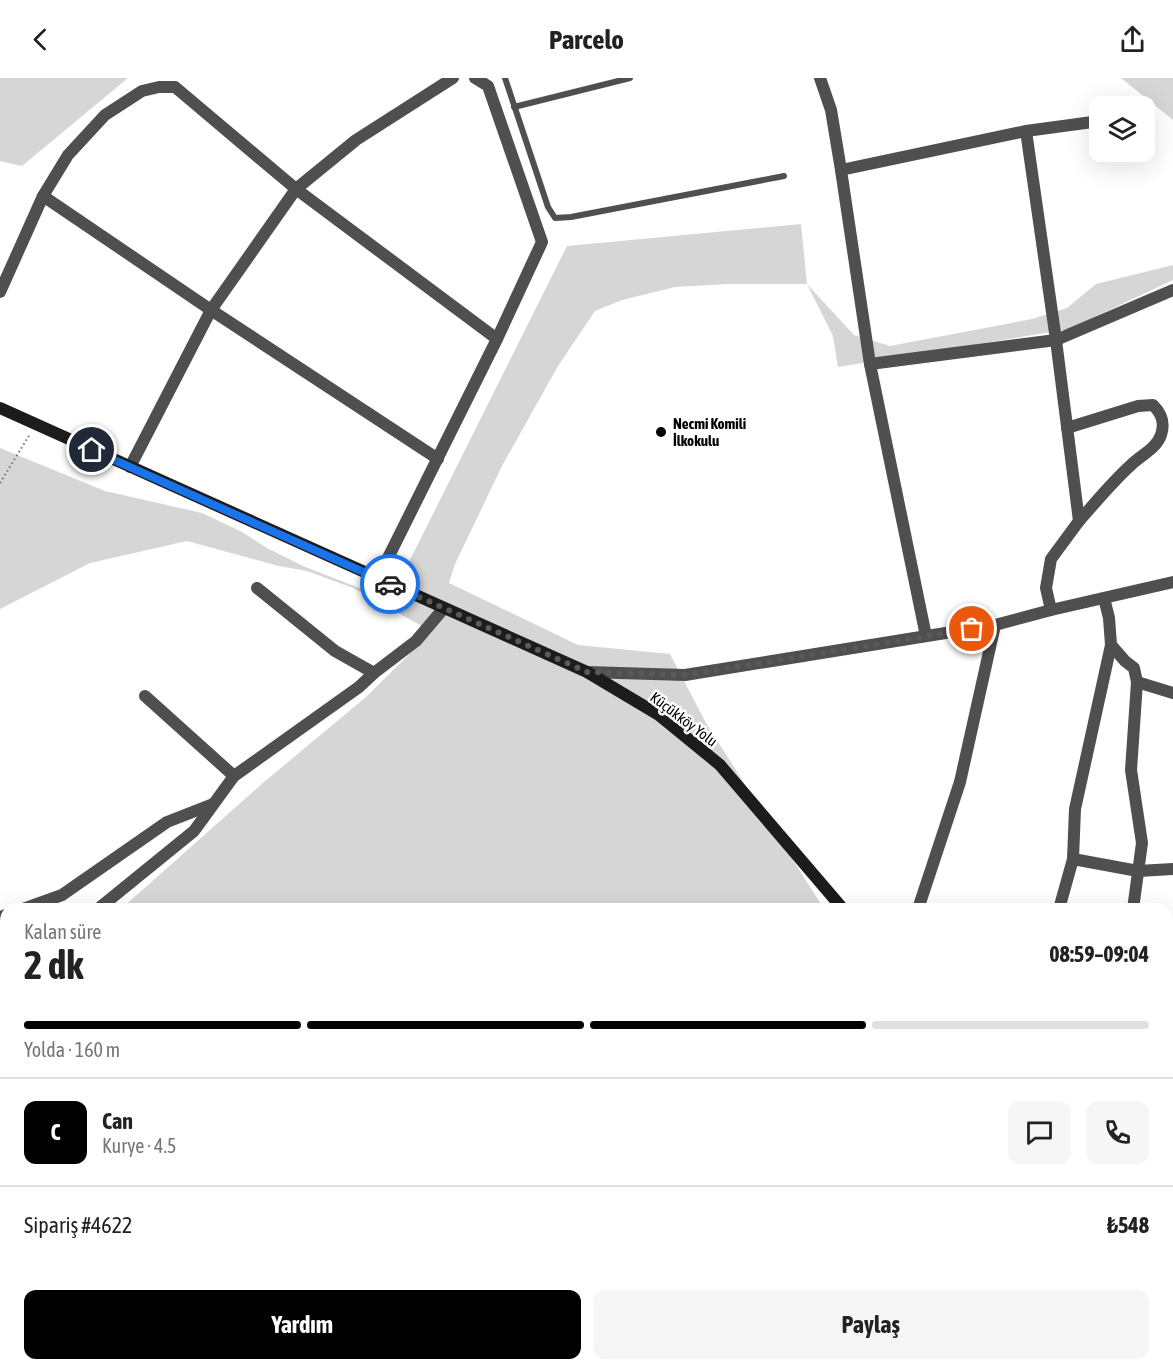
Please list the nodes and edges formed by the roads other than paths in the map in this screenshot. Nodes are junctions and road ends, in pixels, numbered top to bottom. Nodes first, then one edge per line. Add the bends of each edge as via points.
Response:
1 (453, 78) edge
2 (476, 78) edge
3 (505, 78) edge
4 (630, 78) edge
5 (820, 78) edge
6 (514, 107) junction
7 (1089, 122) edge
8 (1026, 131) junction
9 (841, 170) junction
10 (784, 176) dead end
11 (296, 189) junction
12 (43, 196) junction
13 (1173, 290) edge
14 (0, 292) edge
15 (211, 309) junction
16 (497, 339) junction
17 (1056, 340) junction
18 (870, 364) junction
19 (0, 408) edge
20 (1067, 428) junction
21 (438, 459) junction
22 (130, 467) junction
23 (1079, 521) junction
24 (378, 579) junction
25 (1171, 582) edge
26 (257, 588) dead end
27 (1104, 598) junction
28 (444, 608) junction
29 (1051, 610) junction
30 (995, 625) junction
31 (926, 636) junction
32 (1112, 645) junction
33 (587, 672) junction
34 (375, 673) junction
35 (1137, 682) junction
36 (1173, 693) edge
37 (145, 696) dead end
38 (234, 776) junction
39 (214, 803) junction
40 (1073, 860) junction
41 (1173, 869) edge
42 (1138, 871) junction
43 (40, 903) edge
44 (105, 903) edge
45 (838, 903) edge
46 (920, 903) edge
47 (1061, 903) edge
48 (1134, 903) edge

1 - 11 street via 356,140
2 - 16 street via 488,86 542,242
3 - 6 lane
4 - 6 lane
5 - 9 street via 831,110
6 - 10 lane via 555,218
7 - 8 street
8 - 9 street
8 - 17 street
9 - 18 street
11 - 12 street via 174,87 159,87 142,91 105,115 68,155
11 - 15 street
11 - 16 street
12 - 14 street
12 - 15 street
13 - 17 street
15 - 21 street
15 - 22 street
16 - 21 street
17 - 18 street
17 - 20 street
18 - 31 street
19 - 22 main road, Küçükköy Yolu
20 - 23 street
20 - 23 street via 1137,406 1153,405 1163,421 1161,435 1152,448
21 - 24 street
22 - 24 main road, Küçükköy Yolu
23 - 29 street via 1051,560 1046,588
24 - 28 main road, Küçükköy Yolu
25 - 27 street
26 - 34 street via 335,651
27 - 29 street
27 - 32 street
28 - 33 main road, Küçükköy Yolu
28 - 34 street via 416,641
29 - 30 street
30 - 31 street
30 - 46 street via 960,782
31 - 33 street via 685,675
32 - 35 street via 1134,669
32 - 40 street via 1075,809
33 - 45 main road, Küçükköy Yolu via 659,715 720,765
34 - 38 street
35 - 36 street
35 - 42 street via 1131,770 1142,843
37 - 38 street
38 - 39 street
39 - 43 street via 167,822 62,895
39 - 44 street via 194,831
40 - 42 street
40 - 47 street
41 - 42 street
42 - 48 street

